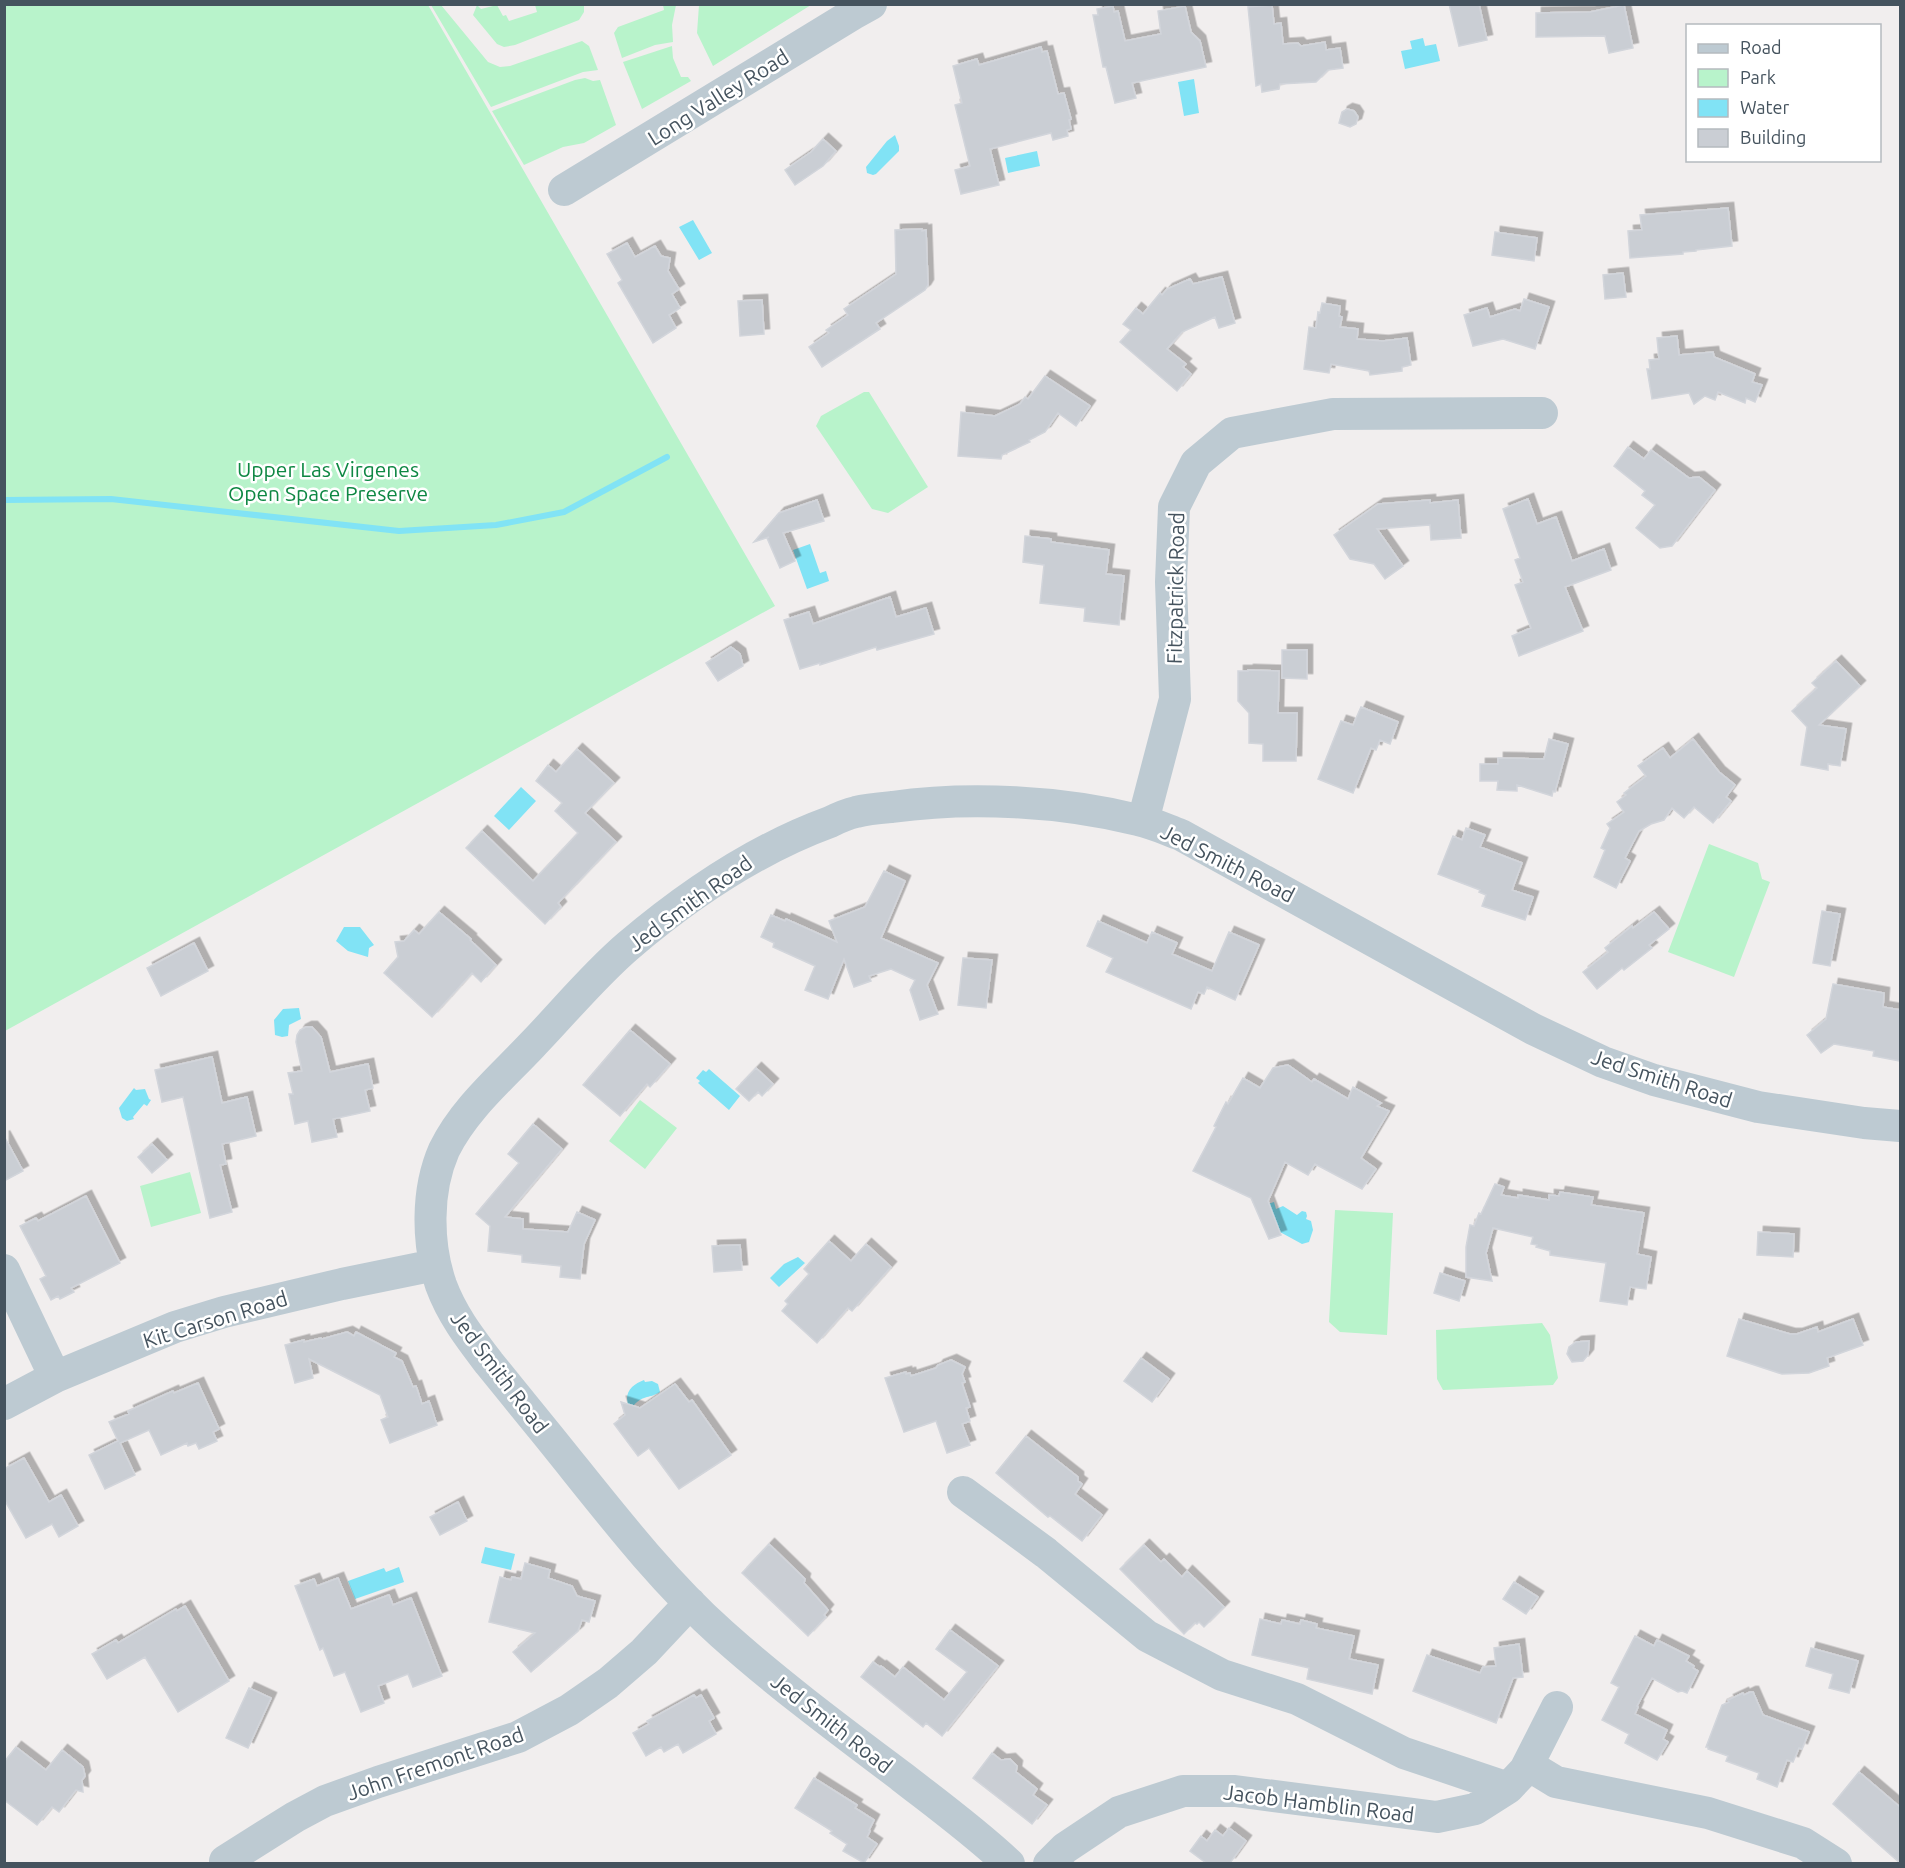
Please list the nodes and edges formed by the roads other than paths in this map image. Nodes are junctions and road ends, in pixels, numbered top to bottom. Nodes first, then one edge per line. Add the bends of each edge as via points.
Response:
1 (872, 4) edge
2 (564, 190) dead end
3 (1542, 413) dead end
4 (1143, 821) junction
5 (1900, 1126) edge
6 (435, 1265) junction
7 (4, 1270) edge
8 (55, 1377) junction
9 (4, 1404) edge
10 (963, 1492) dead end
11 (690, 1604) junction
12 (1557, 1707) dead end
13 (1518, 1777) junction
14 (225, 1861) dead end
15 (1009, 1863) edge
16 (1049, 1863) edge
17 (1836, 1863) edge

1 - 2 street, Long Valley Road
3 - 4 street, Fitzpatrick Road via 1333,414 1232,433 1196,463 1174,507 1171,582 1175,699
4 - 5 street, Jed Smith Road via 1181,835 1533,1029 1603,1062 1654,1080 1758,1107
4 - 6 street, Jed Smith Road via 1076,808 978,800 913,804 857,812 801,832 739,864 628,946 477,1102 457,1128 444,1151 430,1208
6 - 8 street, Kit Carson Road via 224,1312 175,1327
6 - 11 street, Jed Smith Road via 447,1302 465,1331 633,1540
7 - 8 street
8 - 9 street, Kit Carson Road
10 - 13 street via 1046,1552 1147,1636 1222,1675 1297,1699 1404,1753
11 - 14 street, John Fremont Road via 644,1652 568,1710 518,1737 325,1801
11 - 15 street, Jed Smith Road via 809,1707
12 - 13 street
13 - 16 street, Jacob Hamblin Road via 1475,1809 1437,1816 1235,1791 1183,1791 1119,1812
13 - 17 street via 1708,1813 1803,1843

